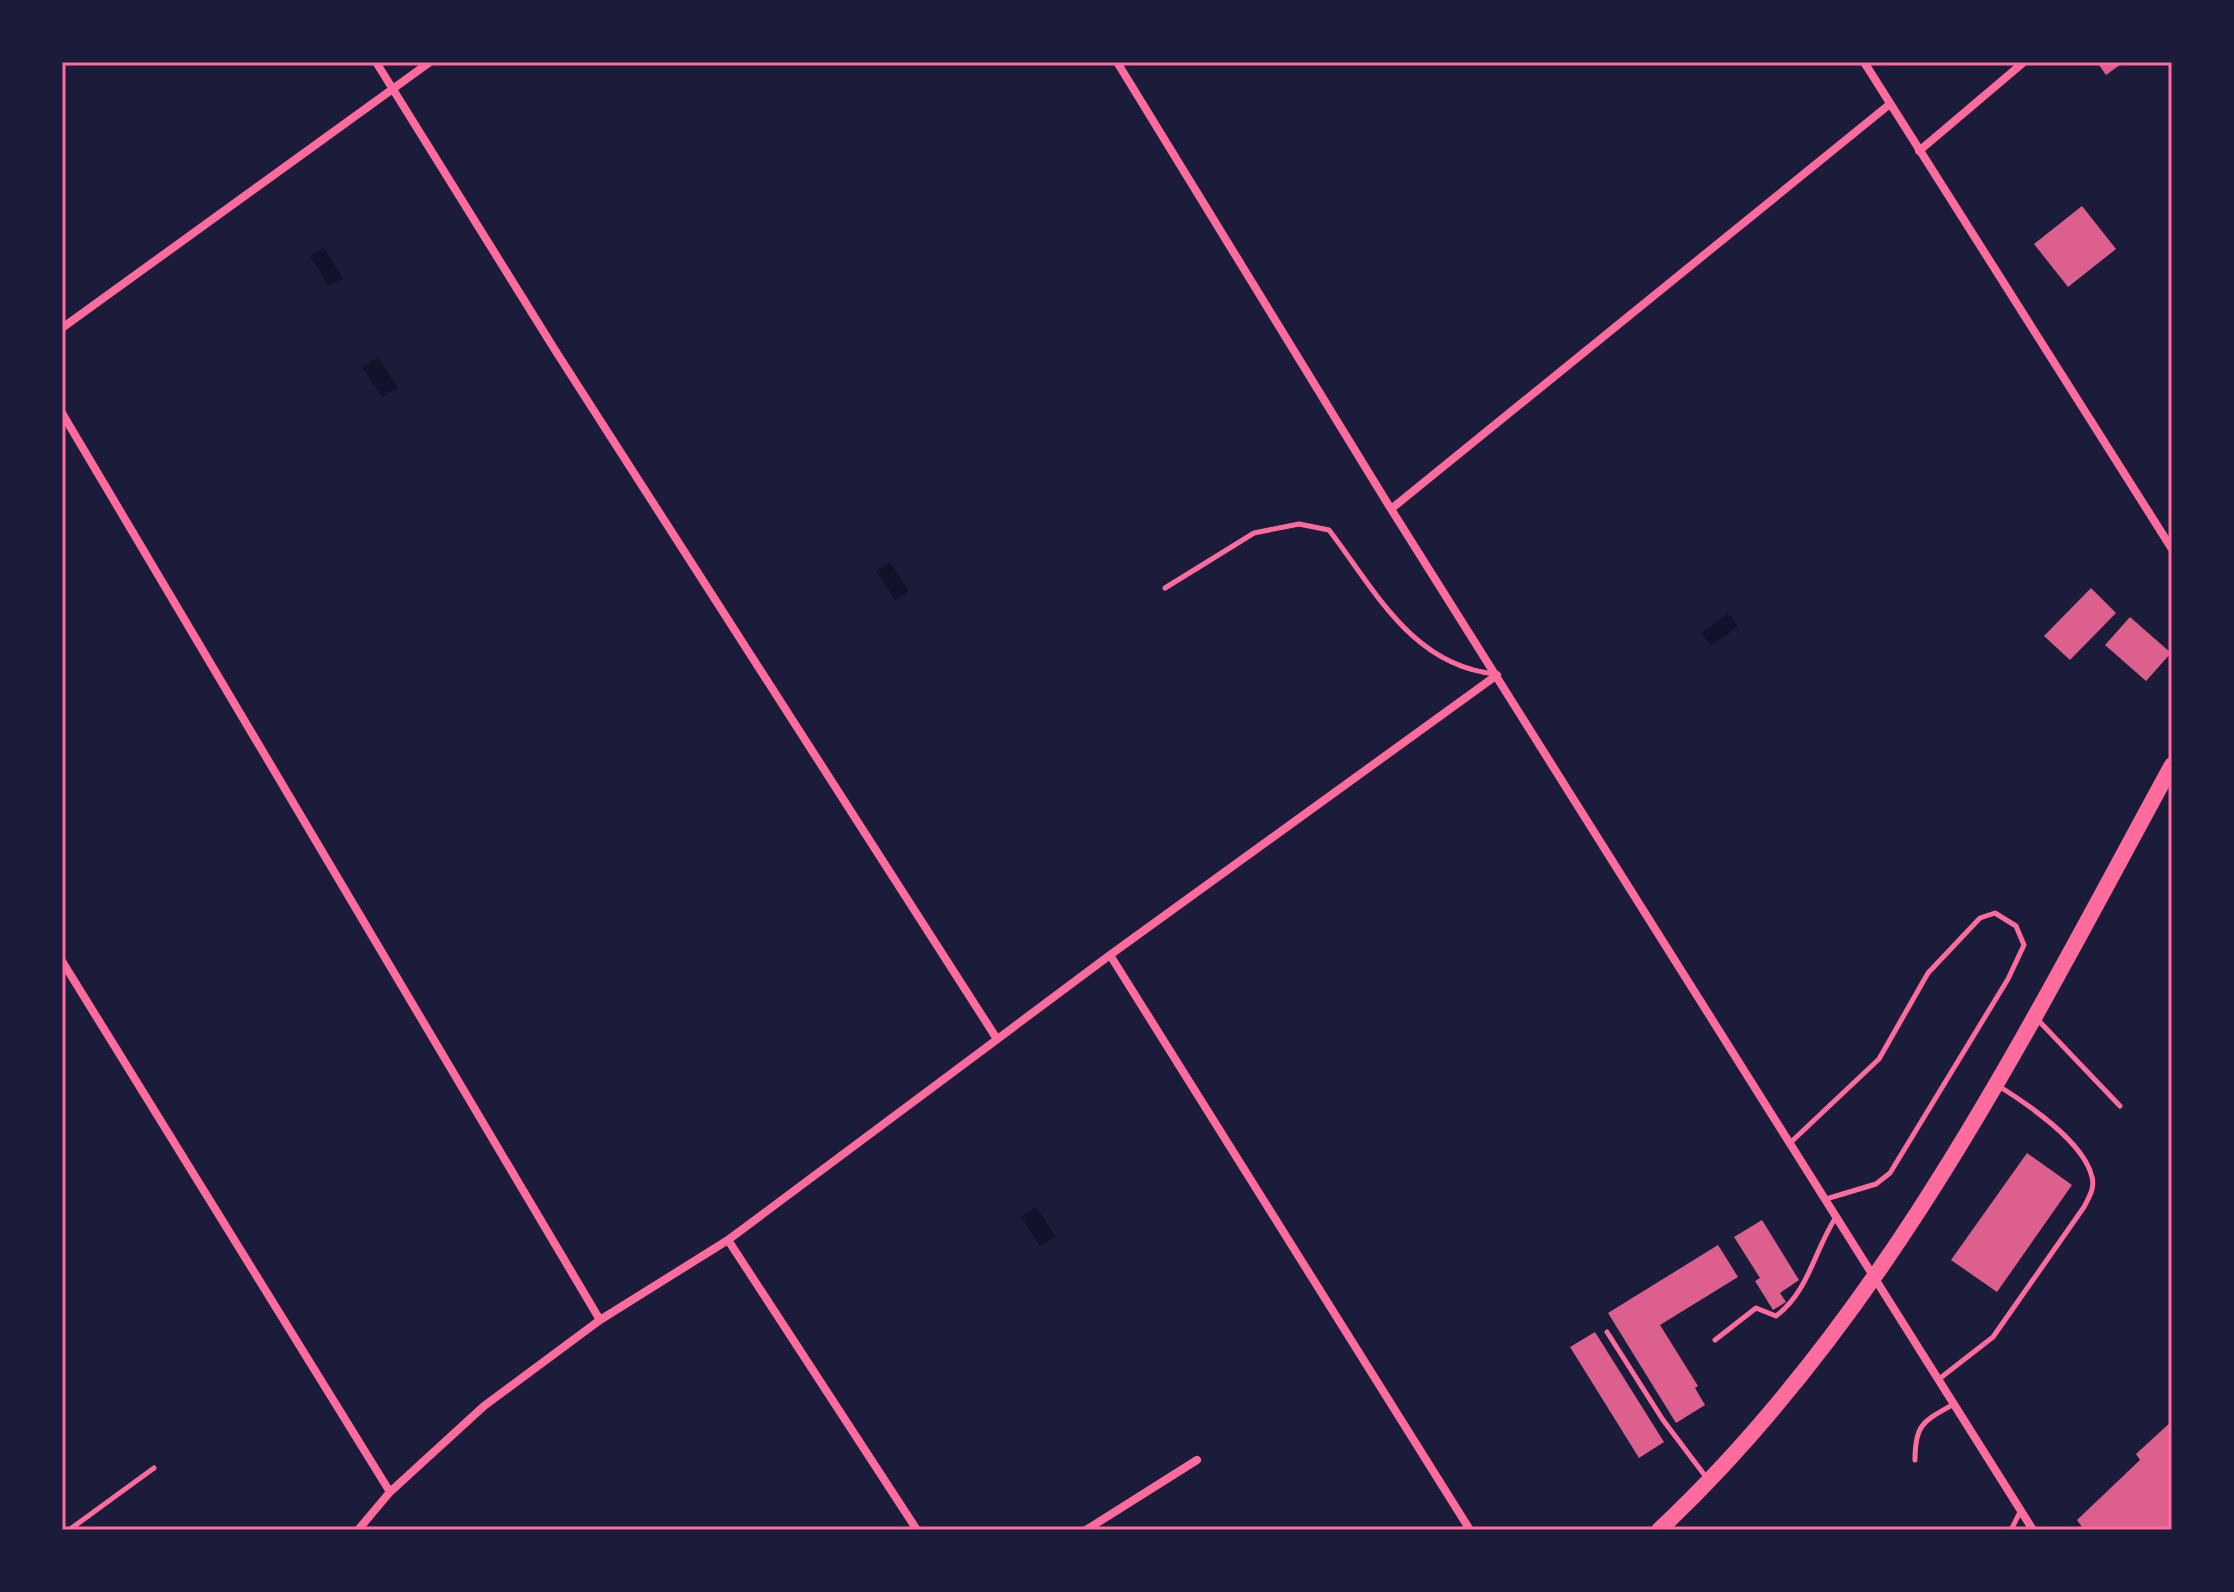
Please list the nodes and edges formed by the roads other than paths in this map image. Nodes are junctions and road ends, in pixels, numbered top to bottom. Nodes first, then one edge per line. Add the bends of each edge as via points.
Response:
1 (376, 62) edge
2 (430, 62) edge
3 (1117, 62) edge
4 (1864, 62) edge
5 (2024, 62) edge
6 (393, 89) junction
7 (1890, 104) junction
8 (1919, 151) junction
9 (62, 328) edge
10 (62, 413) edge
11 (1391, 509) junction
12 (2172, 549) edge
13 (1165, 588) dead end
14 (1497, 675) junction
15 (2172, 765) edge
16 (2166, 792) edge
17 (1110, 955) junction
18 (62, 961) edge
19 (2034, 1017) junction
20 (997, 1039) junction
21 (1997, 1085) junction
22 (2120, 1106) dead end
23 (1790, 1143) junction
24 (1826, 1199) junction
25 (1837, 1217) junction
26 (728, 1240) junction
27 (1874, 1276) junction
28 (600, 1320) junction
29 (1607, 1332) dead end
30 (1715, 1340) dead end
31 (1939, 1379) junction
32 (1955, 1404) junction
33 (1197, 1460) dead end
34 (1915, 1460) dead end
35 (154, 1468) dead end
36 (1709, 1481) junction
37 (390, 1492) junction
38 (2021, 1511) junction
39 (69, 1530) edge
40 (358, 1530) edge
41 (917, 1530) edge
42 (1086, 1530) edge
43 (1470, 1530) edge
44 (1659, 1530) edge
45 (2011, 1530) edge
46 (2033, 1530) edge

1 - 6 street
2 - 6 street
3 - 11 street
4 - 7 street
5 - 8 street
6 - 9 street
6 - 20 street
7 - 8 street
7 - 11 street
8 - 12 street
10 - 28 street
11 - 14 street
13 - 14 lane via 1254,533 1299,524 1329,530 1400,628 1453,664
14 - 17 street
14 - 23 street
15 - 16 main road
16 - 19 main road
17 - 20 street
17 - 43 street
18 - 37 street
19 - 21 main road
19 - 22 lane
20 - 26 street
21 - 27 main road
21 - 31 lane via 2037,1112 2071,1145 2089,1169 2092,1189 1993,1337
23 - 24 street
23 - 24 lane via 1879,1059 1928,973 1980,918 1995,913 2016,926 2024,945 2008,979 1890,1173 1876,1184
24 - 25 street
25 - 27 street
25 - 30 lane via 1819,1243 1792,1304 1776,1316 1756,1308
26 - 28 street
26 - 41 street
27 - 31 street
27 - 36 main road via 1765,1422
28 - 37 street via 484,1406
29 - 36 lane
31 - 32 street
32 - 34 lane via 1925,1421 1915,1435
32 - 38 street
33 - 42 street
35 - 39 lane
36 - 44 main road
37 - 40 street
38 - 45 lane
38 - 46 street

